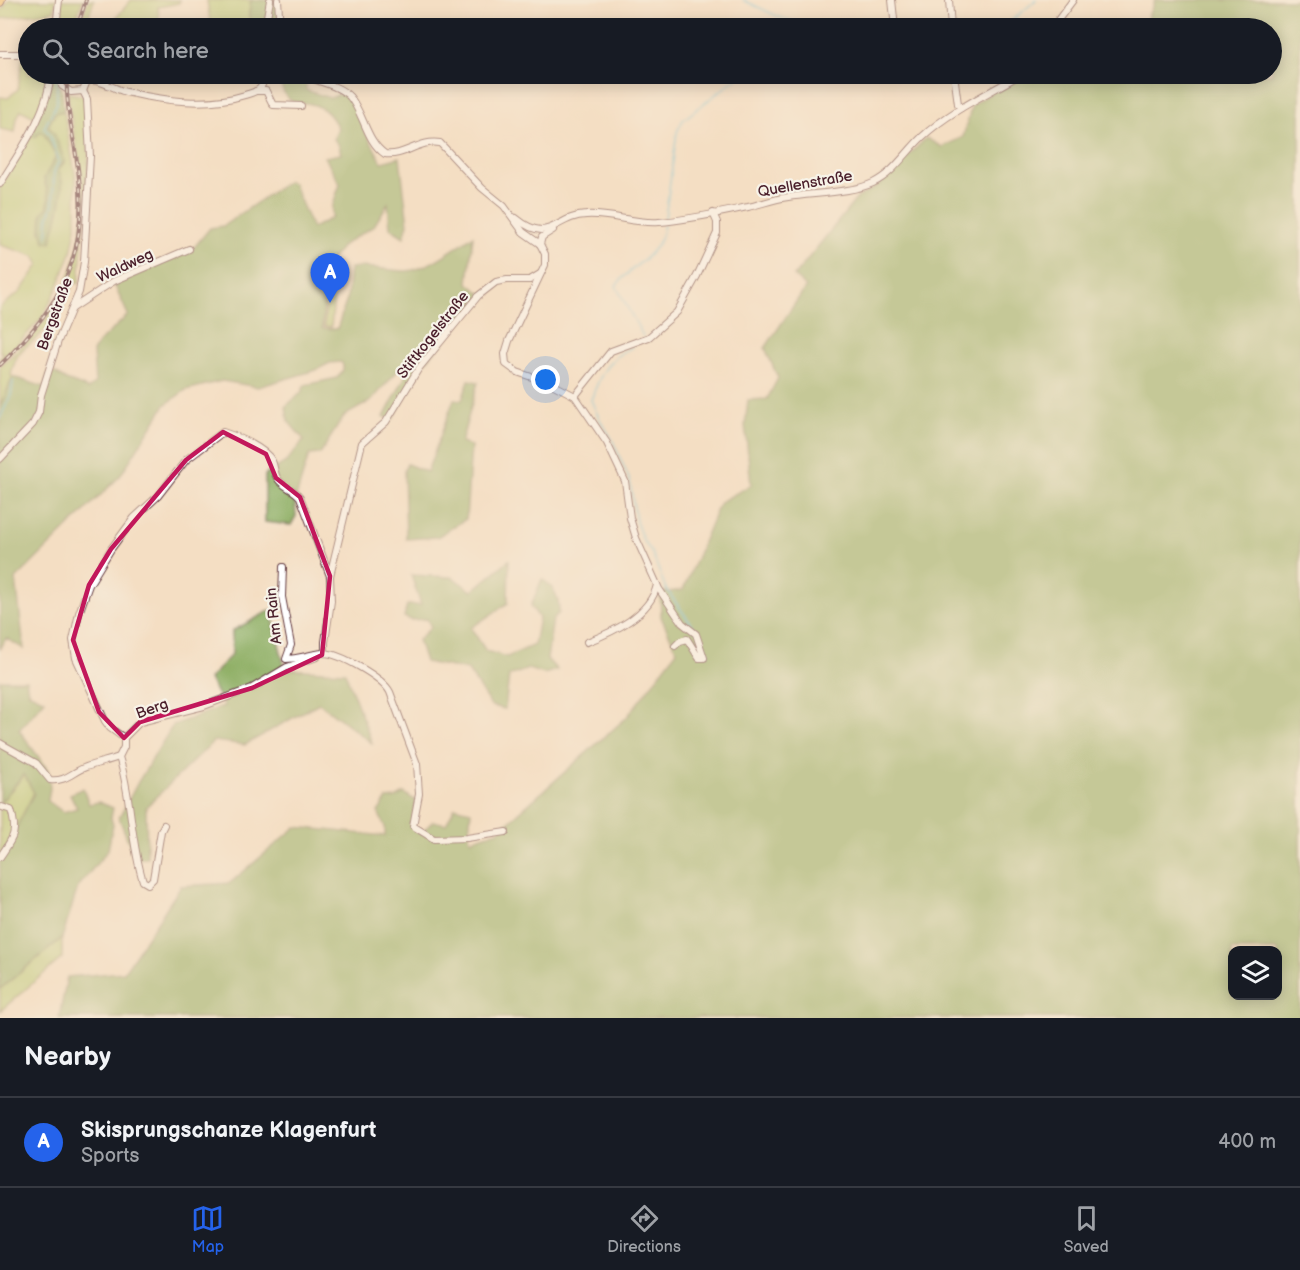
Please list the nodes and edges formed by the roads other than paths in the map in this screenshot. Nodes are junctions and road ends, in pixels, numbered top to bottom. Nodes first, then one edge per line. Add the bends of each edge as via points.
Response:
1 (59, 0) edge
2 (270, 0) edge
3 (278, 0) edge
4 (892, 0) edge
5 (949, 0) edge
6 (1073, 0) edge
7 (57, 18) edge
8 (267, 18) edge
9 (279, 18) edge
10 (894, 18) edge
11 (950, 18) edge
12 (1060, 18) edge
13 (0, 54) edge
14 (18, 54) edge
15 (49, 84) edge
16 (62, 84) edge
17 (86, 84) edge
18 (103, 84) edge
19 (262, 84) joint
20 (324, 84) edge
21 (955, 84) edge
22 (1003, 84) edge
23 (83, 91) junction
24 (256, 91) junction
25 (266, 91) junction
26 (301, 106) dead end
27 (961, 108) junction
28 (0, 184) edge
29 (713, 213) junction
30 (513, 216) junction
31 (558, 226) junction
32 (540, 244) junction
33 (189, 249) dead end
34 (541, 274) junction
35 (73, 308) junction
36 (577, 393) junction
37 (0, 459) edge
38 (283, 567) dead end
39 (330, 576) junction
40 (658, 584) junction
41 (587, 642) dead end
42 (675, 646) dead end
43 (325, 653) junction
44 (124, 738) junction
45 (0, 743) edge
46 (119, 757) junction
47 (2, 807) dead end
48 (164, 825) dead end
49 (506, 832) dead end
50 (0, 857) edge

1 - 7 street
2 - 8 street
3 - 9 street
4 - 10 street
5 - 11 street
6 - 12 street
13 - 14 street
15 - 28 street via 39,117
16 - 23 street via 71,92
17 - 23 street
18 - 24 street via 138,95 184,101 224,101
19 - 24 street
19 - 25 street
20 - 30 street via 346,94 382,153 396,154 430,142 440,143
21 - 27 street
22 - 27 street, Quellenstraße
23 - 35 street, Bergstraße via 87,99 90,156 84,262
24 - 25 street
25 - 26 street via 273,105
27 - 29 street, Quellenstraße via 921,138 891,172 870,185
29 - 31 street, Quellenstraße via 659,222 585,214
29 - 36 street via 717,233 677,312 655,334 611,351
30 - 31 street, Quellenstraße via 534,230
30 - 32 street via 523,232
31 - 32 street, Quellenstraße
32 - 34 street via 546,260
33 - 35 street, Waldweg via 114,281
34 - 36 street via 511,336 506,361 517,372
34 - 39 street, Stiftkogelstraße via 530,280 496,282 478,296 419,368 386,422 362,443
35 - 37 street, Bergstraße via 55,348 39,412 28,431
36 - 40 street via 619,465 628,489 633,528
38 - 43 street, Am Rain via 282,597 291,645 286,659
39 - 43 street, Stiftkogelstraße
39 - 44 street, Stiftkogelstraße via 300,497 276,478 266,454 223,432 186,460 111,549 89,585 79,613 73,640 76,658 105,721
40 - 41 street via 655,594 628,623
40 - 42 street via 682,623 696,634 704,658 699,658 687,639
43 - 44 street, Berg via 252,688 140,723
43 - 49 street via 369,673 388,688 417,764 419,794 413,826 434,839
44 - 46 street, Berg
45 - 46 street via 36,763 50,780 58,781 84,767
46 - 48 street, Berg via 138,867 148,884 152,883
47 - 50 street via 11,810 16,827

